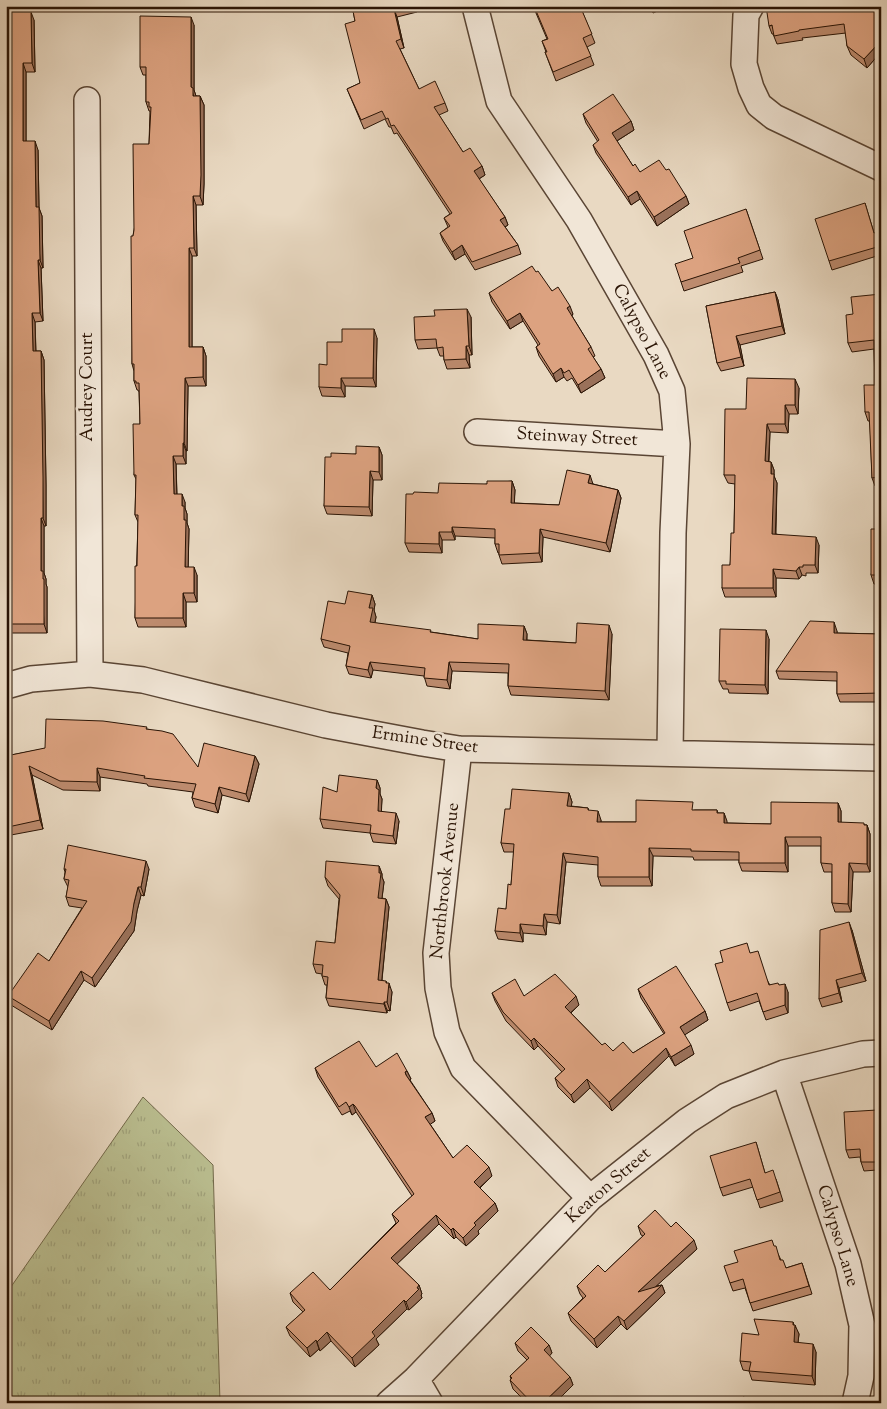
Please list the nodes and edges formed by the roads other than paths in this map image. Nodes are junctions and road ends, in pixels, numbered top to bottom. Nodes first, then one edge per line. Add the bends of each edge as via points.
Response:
1 (475, 6) edge
2 (751, 6) edge
3 (86, 100) dead end
4 (881, 168) edge
5 (477, 432) dead end
6 (676, 444) junction
7 (90, 674) junction
8 (6, 686) edge
9 (459, 749) junction
10 (670, 753) junction
11 (881, 758) edge
12 (881, 1053) edge
13 (784, 1073) junction
14 (590, 1198) junction
15 (416, 1380) junction
16 (389, 1403) edge
17 (430, 1403) edge
18 (855, 1403) edge

1 - 6 street, Calypso Lane via 499,101 579,220 656,355 672,391
2 - 4 street via 746,15 744,64 759,105 774,117
3 - 7 street, Audrey Court
5 - 6 street, Steinway Street
6 - 10 street, Calypso Lane
7 - 8 street, Ermine Street via 32,679
7 - 9 street, Ermine Street via 143,680 326,725
9 - 10 street, Ermine Street
9 - 14 street, Northbrook Avenue via 436,953 438,988 447,1032 463,1068
10 - 11 street, Ermine Street
12 - 13 street, Keaton Street via 863,1054
13 - 14 street, Keaton Street via 726,1096 688,1121
13 - 18 street, Calypso Lane via 848,1264 862,1325 861,1376
14 - 15 street, Keaton Street
15 - 16 street, Keaton Street
15 - 17 street

